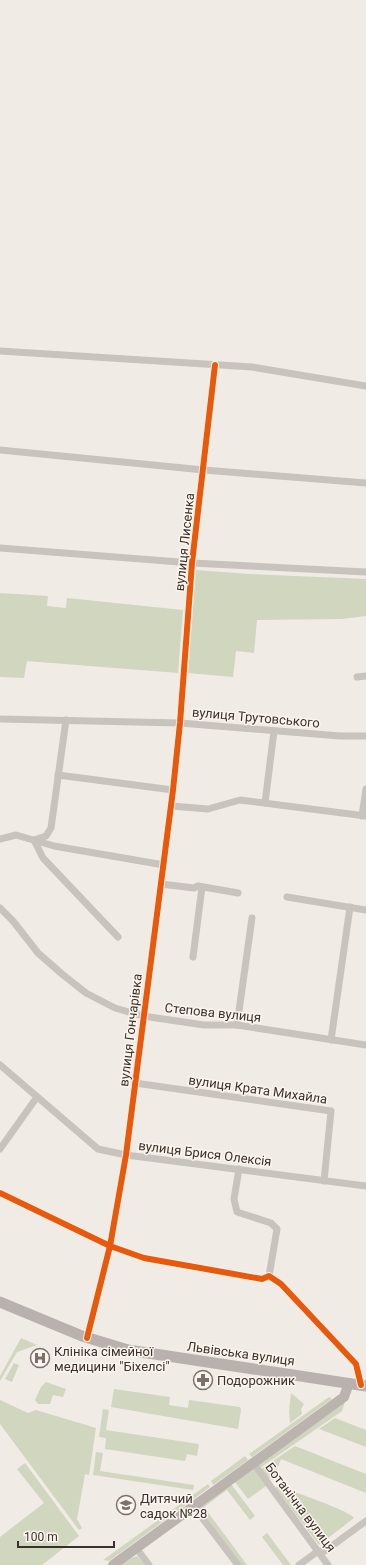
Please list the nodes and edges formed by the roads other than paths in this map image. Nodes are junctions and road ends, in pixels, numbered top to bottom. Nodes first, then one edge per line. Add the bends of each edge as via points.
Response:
1 (0, 351) edge
2 (215, 365) junction
3 (366, 386) edge
4 (0, 450) edge
5 (204, 470) junction
6 (366, 483) edge
7 (0, 548) edge
8 (192, 563) junction
9 (366, 572) edge
10 (366, 676) edge
11 (358, 677) dead end
12 (0, 719) edge
13 (66, 720) junction
14 (180, 723) junction
15 (274, 731) junction
16 (366, 736) edge
17 (58, 775) junction
18 (366, 789) edge
19 (173, 790) junction
20 (265, 803) junction
21 (171, 806) junction
22 (364, 816) edge
23 (0, 839) edge
24 (34, 840) junction
25 (164, 865) junction
26 (161, 884) junction
27 (202, 887) junction
28 (238, 893) dead end
29 (287, 897) dead end
30 (350, 907) junction
31 (0, 908) edge
32 (366, 910) edge
33 (252, 918) dead end
34 (118, 938) dead end
35 (192, 957) dead end
36 (143, 1016) junction
37 (237, 1025) junction
38 (331, 1040) junction
39 (366, 1045) edge
40 (0, 1065) edge
41 (135, 1083) junction
42 (37, 1097) junction
43 (0, 1149) edge
44 (126, 1155) junction
45 (239, 1169) junction
46 (324, 1181) junction
47 (366, 1186) edge
48 (0, 1194) edge
49 (110, 1246) junction
50 (269, 1276) junction
51 (0, 1302) edge
52 (87, 1338) junction
53 (348, 1383) junction
54 (364, 1385) edge
55 (254, 1464) junction
56 (194, 1507) junction
57 (366, 1521) edge
58 (137, 1549) junction
59 (318, 1550) junction
60 (113, 1565) edge
61 (149, 1565) edge
62 (238, 1565) edge
63 (299, 1565) edge
64 (328, 1565) edge

1 - 2 street
2 - 3 street via 252,367
2 - 5 street, вулиця Лисенка
4 - 5 street
5 - 6 street
5 - 8 street, вулиця Лисенка
7 - 8 street, вулиця Лисенка
8 - 9 street, вулиця Лисенка
8 - 14 street, вулиця Лисенка
10 - 11 street
12 - 13 street, вулиця Трутовського
13 - 14 street, вулиця Трутовського
13 - 17 street
14 - 15 street, вулиця Трутовського
14 - 19 street, вулиця Гончарівка
15 - 16 street, вулиця Трутовського
15 - 20 street
17 - 19 street
17 - 24 street via 51,828 46,836
18 - 22 street
19 - 21 street, вулиця Гончарівка
20 - 21 street via 240,800 208,809
20 - 22 street
21 - 25 street, вулиця Гончарівка
23 - 24 street via 16,835
24 - 25 street via 54,846
24 - 34 street via 43,858
25 - 26 street, вулиця Гончарівка
26 - 27 street
26 - 36 street, вулиця Гончарівка
27 - 28 street
27 - 35 street
29 - 30 street
30 - 32 street
30 - 38 street
31 - 36 street, Степова вулиця via 13,920 38,953 86,994 115,1008
33 - 37 street
36 - 37 street, Степова вулиця via 204,1025
36 - 41 street, вулиця Гончарівка
37 - 38 street, Степова вулиця
38 - 39 street, Степова вулиця
40 - 42 street, вулиця Брися Олексія
41 - 44 street, вулиця Гончарівка
41 - 46 street, вулиця Крата Михайла via 331,1111
42 - 43 street
42 - 44 street, вулиця Брися Олексія via 98,1149
44 - 45 street, вулиця Брися Олексія
44 - 49 street, вулиця Гончарівка
45 - 46 street, вулиця Брися Олексія
45 - 50 street via 234,1199 237,1212 271,1223 277,1228
46 - 47 street, вулиця Брися Олексія
48 - 49 street
49 - 50 street via 176,1265 262,1279
49 - 52 street, вулиця Гончарівка
50 - 54 street via 282,1284 356,1364
51 - 52 main road, Львівська вулиця
52 - 53 main road, Львівська вулиця via 128,1350
53 - 54 main road, Львівська вулиця
53 - 55 street via 344,1397
55 - 56 street
55 - 59 street, Ботанічна вулиця
56 - 58 street
56 - 62 street
57 - 59 street via 325,1550
58 - 60 street
58 - 61 street
59 - 63 street
59 - 64 street, Ботанічна вулиця

